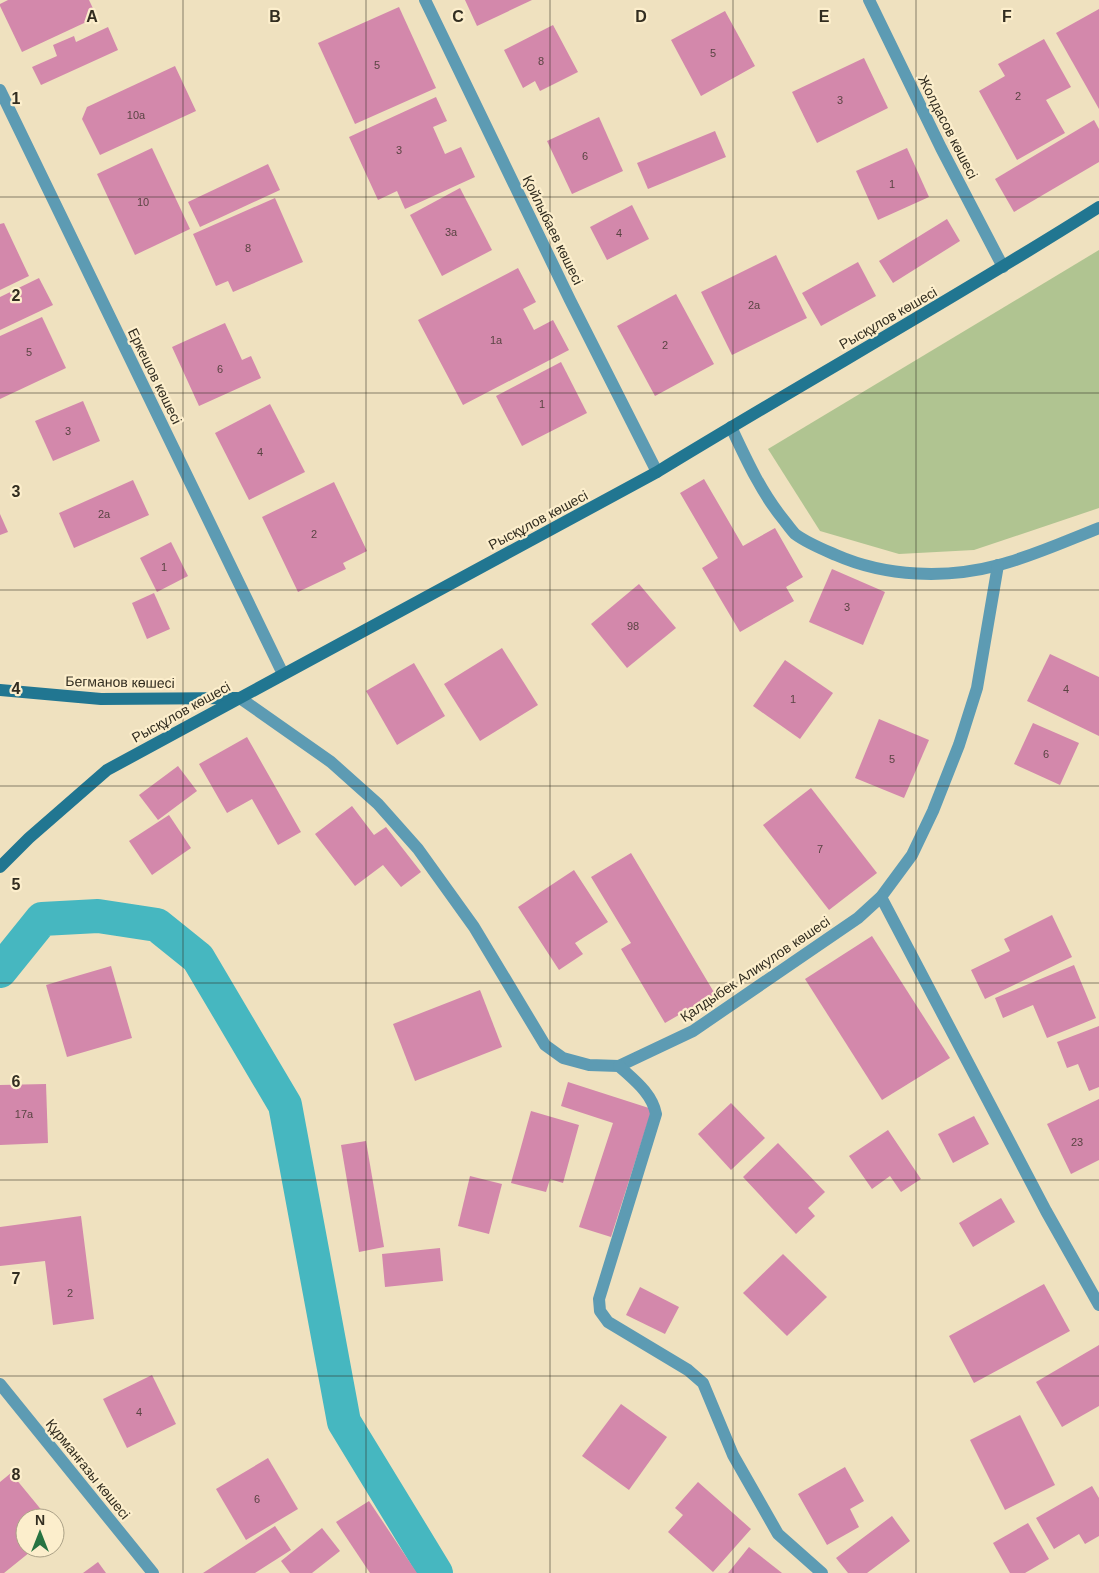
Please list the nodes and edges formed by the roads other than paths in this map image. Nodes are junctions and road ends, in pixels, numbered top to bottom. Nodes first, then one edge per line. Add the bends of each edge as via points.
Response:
1 (425, 0) edge
2 (869, 0) edge
3 (0, 90) edge
4 (1099, 207) edge
5 (1003, 267) junction
6 (731, 427) junction
7 (658, 472) junction
8 (1099, 528) edge
9 (998, 565) junction
10 (283, 674) junction
11 (0, 690) edge
12 (240, 698) junction
13 (0, 867) edge
14 (881, 897) junction
15 (619, 1066) junction
16 (1099, 1304) edge
17 (0, 1384) edge
18 (153, 1573) edge
19 (822, 1573) edge

1 - 7 street, Қойлыбаев көшесі via 570,300
2 - 5 street, Жолдасов көшесі
3 - 10 street, Еркешов көшесі
4 - 5 main road, Рысқұлов көшесі
5 - 6 main road, Рысқұлов көшесі
6 - 7 main road, Рысқұлов көшесі
6 - 9 street via 754,475 776,510 795,533 819,547 852,562 922,575
7 - 10 main road, Рысқұлов көшесі
8 - 9 street
9 - 14 street, Қалдыбек Аликулов көшесі via 977,688 959,745 912,855
10 - 12 main road, Рысқұлов көшесі
11 - 12 main road, Бегманов көшесі via 101,699
12 - 13 main road, Рысқұлов көшесі via 106,770
12 - 15 street, Қалдыбек Аликулов көшесі via 331,762 378,804 412,843 474,927 545,1045 563,1058
14 - 15 street, Қалдыбек Аликулов көшесі via 858,918 693,1031
14 - 16 street via 1046,1211
15 - 19 street via 654,1103 656,1114 599,1299 600,1311 608,1322 688,1370 703,1383 733,1455 778,1534
17 - 18 street, Құрманғазы көшесі

